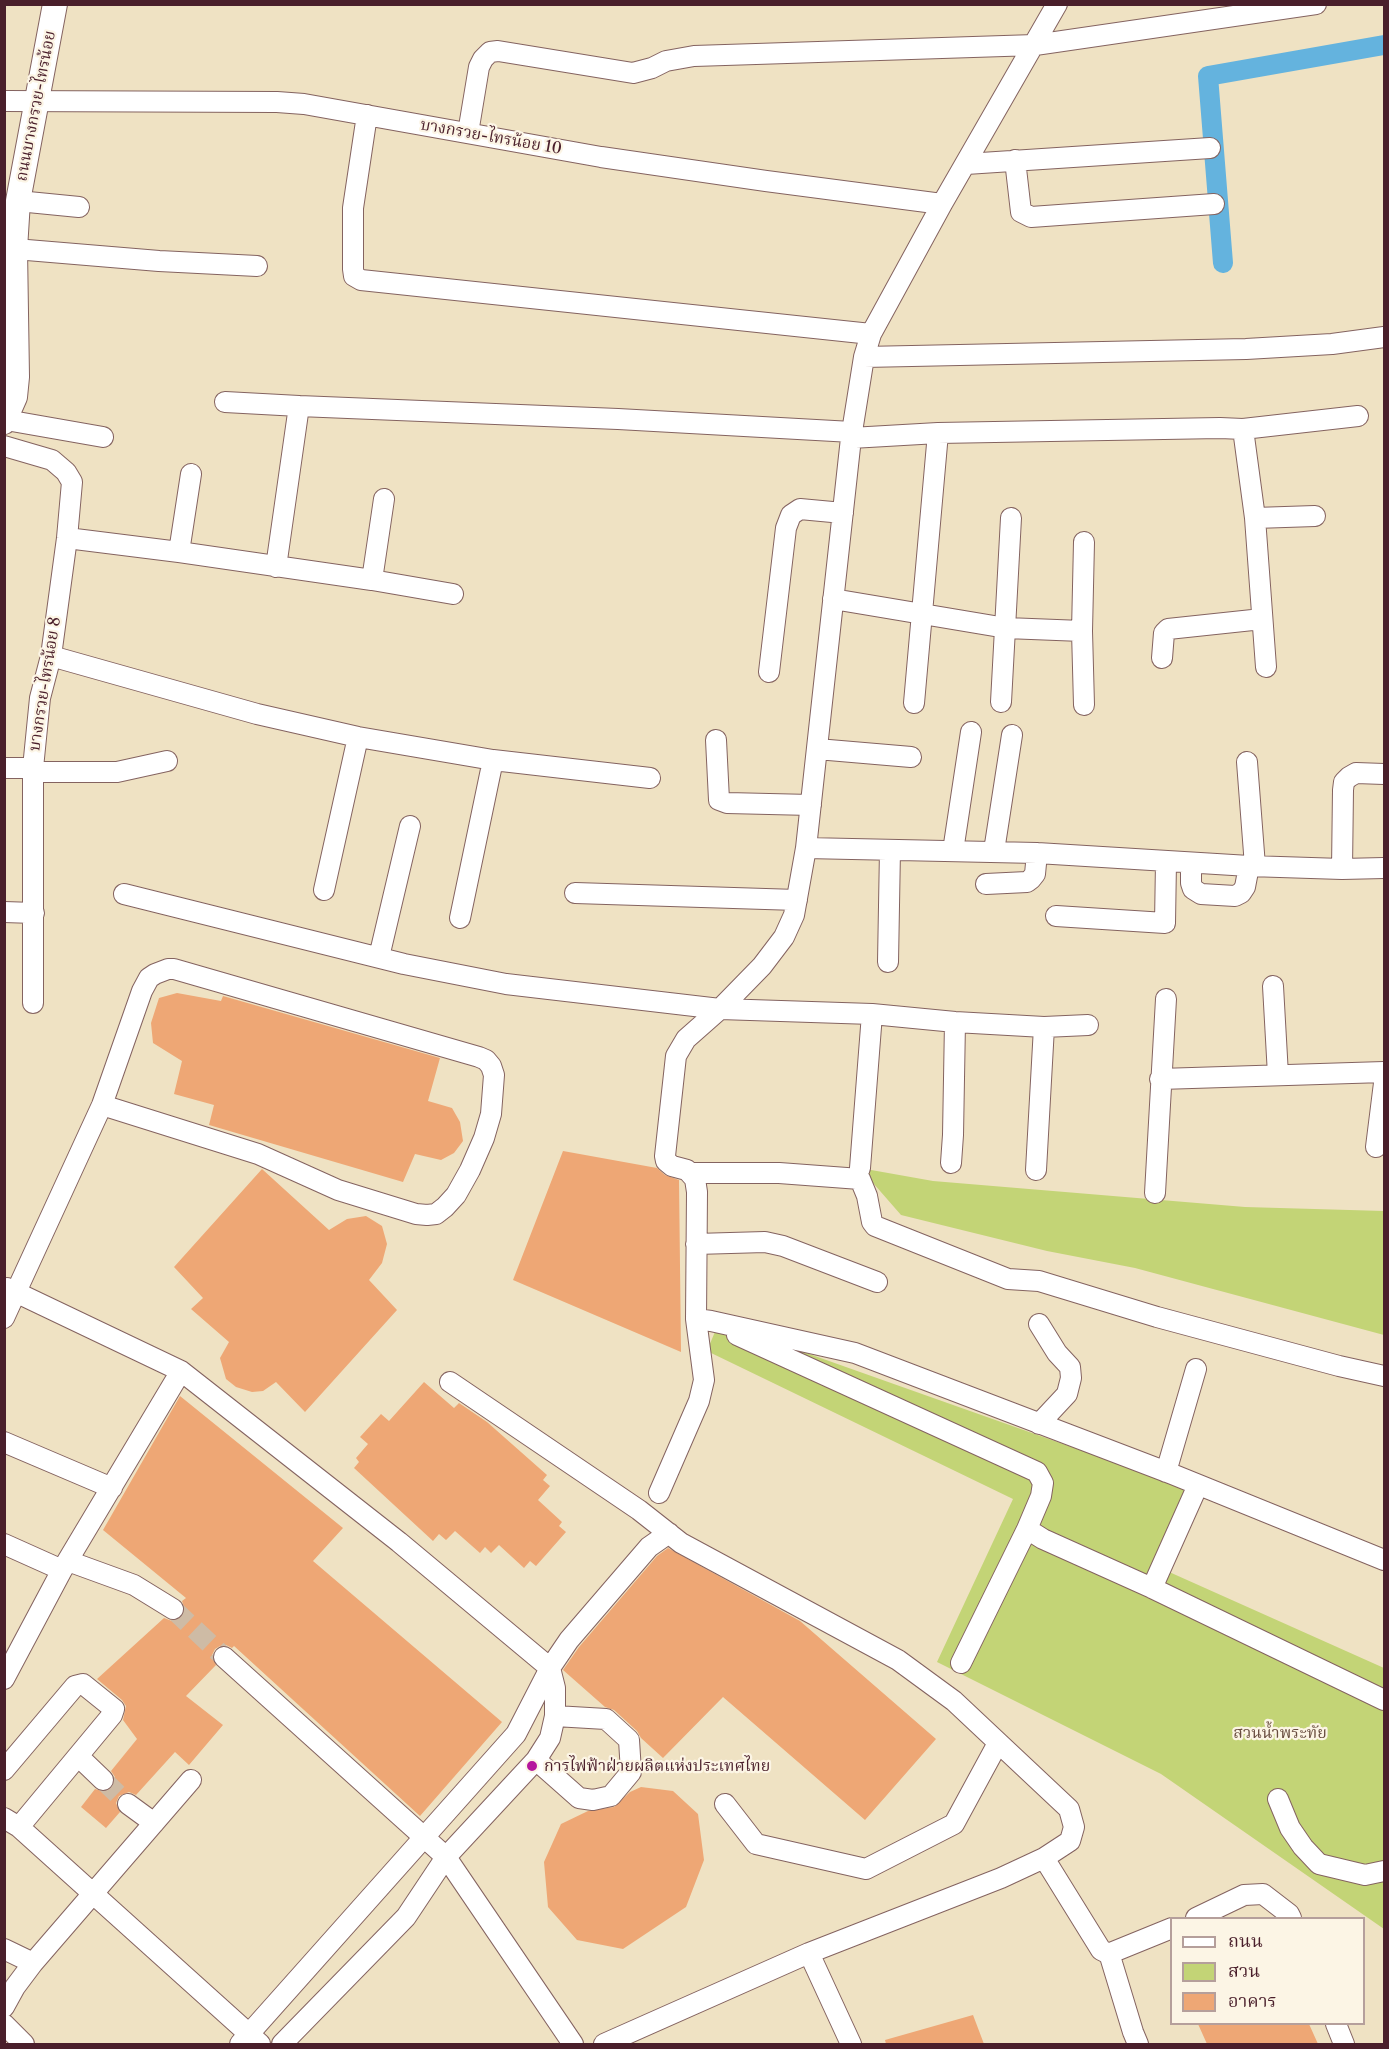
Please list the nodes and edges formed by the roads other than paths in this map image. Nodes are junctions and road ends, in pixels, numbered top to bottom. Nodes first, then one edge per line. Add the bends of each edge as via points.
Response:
1 (55, 4) edge
2 (1057, 4) edge
3 (1316, 4) edge
4 (1035, 45) junction
5 (4, 101) edge
6 (38, 101) junction
7 (367, 116) junction
8 (468, 133) junction
9 (1210, 148) dead end
10 (1015, 160) junction
11 (966, 164) junction
12 (14, 195) edge
13 (942, 204) junction
14 (1214, 204) dead end
15 (79, 207) dead end
16 (15, 249) junction
17 (257, 266) dead end
18 (871, 334) junction
19 (1384, 337) edge
20 (864, 357) junction
21 (225, 402) dead end
22 (298, 406) junction
23 (1359, 416) dead end
24 (5, 421) edge
25 (1243, 429) junction
26 (938, 433) junction
27 (851, 435) junction
28 (103, 437) dead end
29 (4, 446) edge
30 (191, 474) dead end
31 (384, 499) dead end
32 (843, 513) junction
33 (1315, 516) dead end
34 (1011, 518) dead end
35 (1255, 519) junction
36 (67, 538) junction
37 (1084, 542) dead end
38 (179, 552) junction
39 (276, 567) junction
40 (372, 580) junction
41 (453, 594) dead end
42 (833, 599) junction
43 (921, 614) junction
44 (1262, 619) junction
45 (1006, 628) junction
46 (1082, 632) junction
47 (51, 656) junction
48 (1162, 658) dead end
49 (1266, 667) dead end
50 (769, 672) dead end
51 (1001, 702) dead end
52 (914, 703) dead end
53 (1083, 705) dead end
54 (971, 732) dead end
55 (1012, 735) dead end
56 (358, 737) junction
57 (716, 740) dead end
58 (817, 749) junction
59 (911, 757) dead end
60 (493, 760) junction
61 (167, 761) dead end
62 (1247, 762) dead end
63 (4, 768) edge
64 (33, 770) junction
65 (1384, 774) edge
66 (650, 778) dead end
67 (811, 805) junction
68 (410, 826) dead end
69 (806, 848) junction
70 (890, 850) junction
71 (953, 851) junction
72 (994, 851) junction
73 (1037, 853) junction
74 (1166, 862) junction
75 (1191, 864) junction
76 (1252, 866) junction
77 (1384, 868) edge
78 (1342, 869) junction
79 (986, 884) dead end
80 (324, 890) dead end
81 (574, 893) dead end
82 (124, 894) dead end
83 (797, 900) junction
84 (4, 912) edge
85 (34, 913) junction
86 (1056, 916) dead end
87 (460, 918) dead end
88 (379, 957) junction
89 (888, 962) dead end
90 (1273, 986) dead end
91 (1166, 999) dead end
92 (33, 1003) dead end
93 (720, 1009) junction
94 (872, 1014) junction
95 (955, 1022) junction
96 (1088, 1025) dead end
97 (1044, 1027) junction
98 (1384, 1072) edge
99 (1278, 1075) junction
100 (1160, 1078) junction
101 (1384, 1083) edge
102 (102, 1106) junction
103 (1376, 1147) dead end
104 (951, 1163) dead end
105 (860, 1168) dead end
106 (1036, 1170) dead end
107 (691, 1173) junction
108 (1155, 1192) dead end
109 (696, 1244) junction
110 (877, 1282) dead end
111 (11, 1290) edge
112 (4, 1318) edge
113 (703, 1320) junction
114 (1039, 1324) dead end
115 (1196, 1369) dead end
116 (181, 1371) junction
117 (1384, 1376) edge
118 (450, 1382) dead end
119 (1039, 1424) junction
120 (4, 1442) edge
121 (1166, 1472) junction
122 (1198, 1485) junction
123 (112, 1488) junction
124 (659, 1493) dead end
125 (1027, 1529) junction
126 (669, 1533) junction
127 (6, 1549) edge
128 (1384, 1560) edge
129 (65, 1566) junction
130 (1152, 1588) junction
131 (173, 1609) tunnel mouth
132 (224, 1657) tunnel mouth
133 (961, 1663) dead end
134 (550, 1668) junction
135 (4, 1679) edge
136 (1384, 1700) edge
137 (555, 1716) junction
138 (998, 1743) junction
139 (78, 1756) junction
140 (536, 1760) junction
141 (4, 1770) edge
142 (103, 1780) tunnel mouth
143 (191, 1780) dead end
144 (1278, 1798) dead end
145 (128, 1804) tunnel mouth
146 (725, 1804) dead end
147 (12, 1822) edge
148 (154, 1823) junction
149 (424, 1838) junction
150 (446, 1857) junction
151 (1044, 1858) junction
152 (1384, 1871) edge
153 (93, 1893) junction
154 (1198, 1917) edge
155 (1290, 1917) edge
156 (1170, 1930) edge
157 (4, 1949) edge
158 (809, 1953) junction
159 (1109, 1953) junction
160 (33, 1963) junction
161 (4, 2007) edge
162 (4, 2024) edge
163 (1335, 2025) edge
164 (250, 2041) edge
165 (24, 2044) edge
166 (282, 2044) edge
167 (573, 2044) edge
168 (604, 2044) edge
169 (851, 2044) edge
170 (1138, 2044) edge
171 (1344, 2044) edge

1 - 6 main road, ถนนบางกรวย-ไทรน้อย
2 - 4 street
3 - 4 street
4 - 8 street via 694,56 633,73 490,52 479,67
4 - 11 street
5 - 6 street, บางกรวย-ไทรน้อย 10
6 - 7 street, บางกรวย-ไทรน้อย 10 via 277,102
6 - 12 main road, ถนนบางกรวย-ไทรน้อย
7 - 8 street, บางกรวย-ไทรน้อย 10
7 - 18 street via 353,208 353,269 354,276 361,280
8 - 13 street, บางกรวย-ไทรน้อย 10 via 766,182
9 - 10 street
10 - 11 street
10 - 14 street via 1020,212 1031,217
11 - 13 street
12 - 15 street
12 - 16 main road, ถนนบางกรวย-ไทรน้อย
13 - 18 street
16 - 17 street
16 - 24 main road, ถนนบางกรวย-ไทรน้อย via 17,377 15,397
18 - 20 street
19 - 20 street via 1246,349
20 - 27 street
21 - 22 street
22 - 27 street via 618,419
22 - 39 street
23 - 25 street
24 - 28 street
25 - 26 street
25 - 35 street
26 - 27 street
26 - 43 street
27 - 32 street
29 - 36 street, บางกรวย-ไทรน้อย 8 via 52,460 66,472 72,482
30 - 38 street
31 - 40 street
32 - 42 street
32 - 50 street via 800,509 791,516 786,528
33 - 35 street
34 - 45 street
35 - 44 street
36 - 38 street
36 - 47 street, บางกรวย-ไทรน้อย 8
37 - 46 street
38 - 39 street
39 - 40 street
40 - 41 street
42 - 43 street
42 - 58 street
43 - 45 street
43 - 52 street
44 - 48 street via 1168,629 1164,633
44 - 49 street
45 - 46 street
45 - 51 street
46 - 53 street
47 - 56 street via 257,714
47 - 64 street, บางกรวย-ไทรน้อย 8 via 40,698
54 - 71 street
55 - 72 street
56 - 60 street
56 - 80 street
57 - 67 street via 719,800
58 - 59 street
58 - 67 street
60 - 66 street
60 - 87 street
61 - 64 street via 117,772
62 - 76 street
63 - 64 street
64 - 85 street, บางกรวย-ไทรน้อย 8
65 - 78 street via 1356,774 1344,783
67 - 69 street
68 - 88 street
69 - 70 street
69 - 83 street
70 - 71 street
70 - 89 street
71 - 72 street
72 - 73 street
73 - 74 street
73 - 79 street via 1035,874 1027,882
74 - 75 street
74 - 86 street via 1165,923
75 - 76 street
75 - 76 street via 1193,889 1201,894 1235,896 1245,887
76 - 78 street
77 - 78 street
81 - 83 street
82 - 88 street
83 - 93 street via 784,937
84 - 85 street
85 - 92 street, บางกรวย-ไทรน้อย 8
88 - 93 street via 506,984
90 - 99 street
91 - 100 street
93 - 94 street
93 - 107 street via 686,1039 676,1056 665,1156 672,1166
94 - 95 street
94 - 105 street
95 - 97 street
95 - 104 street
96 - 97 street
97 - 106 street
98 - 99 street
99 - 100 street
100 - 108 street
101 - 103 street
102 - 102 street via 145,984 168,969 479,1057 486,1060 494,1075 491,1114 470,1170 445,1207 427,1215 338,1191 258,1154
102 - 111 street
107 - 109 street via 697,1192
107 - 117 street via 779,1173 860,1179 875,1226 1008,1279 1039,1281 1157,1317
109 - 110 street via 765,1242
109 - 113 street
111 - 112 street
111 - 116 street
113 - 119 street via 855,1353
113 - 124 street via 704,1380 699,1401
113 - 125 street via 1037,1472 1043,1483 1041,1496
114 - 119 street via 1070,1368 1071,1378 1066,1394
115 - 121 street
116 - 123 street
116 - 134 street via 399,1542
118 - 126 street
119 - 121 street
120 - 123 street
121 - 122 street
122 - 128 street
122 - 130 street
123 - 129 street
125 - 130 street
125 - 133 street
126 - 134 street via 649,1547 569,1640
126 - 138 street via 898,1660 954,1701
127 - 129 street
129 - 131 street via 134,1585
129 - 135 street
130 - 136 street
132 - 149 street
134 - 137 street
134 - 149 street via 516,1734
137 - 140 street via 550,1738
137 - 140 street via 606,1719 629,1740 631,1772 611,1796 593,1800 579,1798
138 - 146 street via 954,1824 866,1869 756,1844
138 - 151 street via 1069,1809 1074,1827 1070,1841
139 - 141 street via 114,1711 81,1683
139 - 142 street
139 - 147 street
140 - 150 street
143 - 148 street
144 - 152 street via 1290,1828 1319,1864 1365,1875
145 - 148 street
147 - 153 street
148 - 153 street
149 - 150 street
149 - 164 street
150 - 166 street via 406,1917
150 - 167 street
151 - 158 street
151 - 159 street via 1101,1950
153 - 160 street
153 - 164 street
154 - 155 street via 1244,1895 1263,1894
156 - 159 street
157 - 160 street
158 - 168 street
158 - 169 street
159 - 170 street
160 - 161 street
162 - 165 street
163 - 171 street

